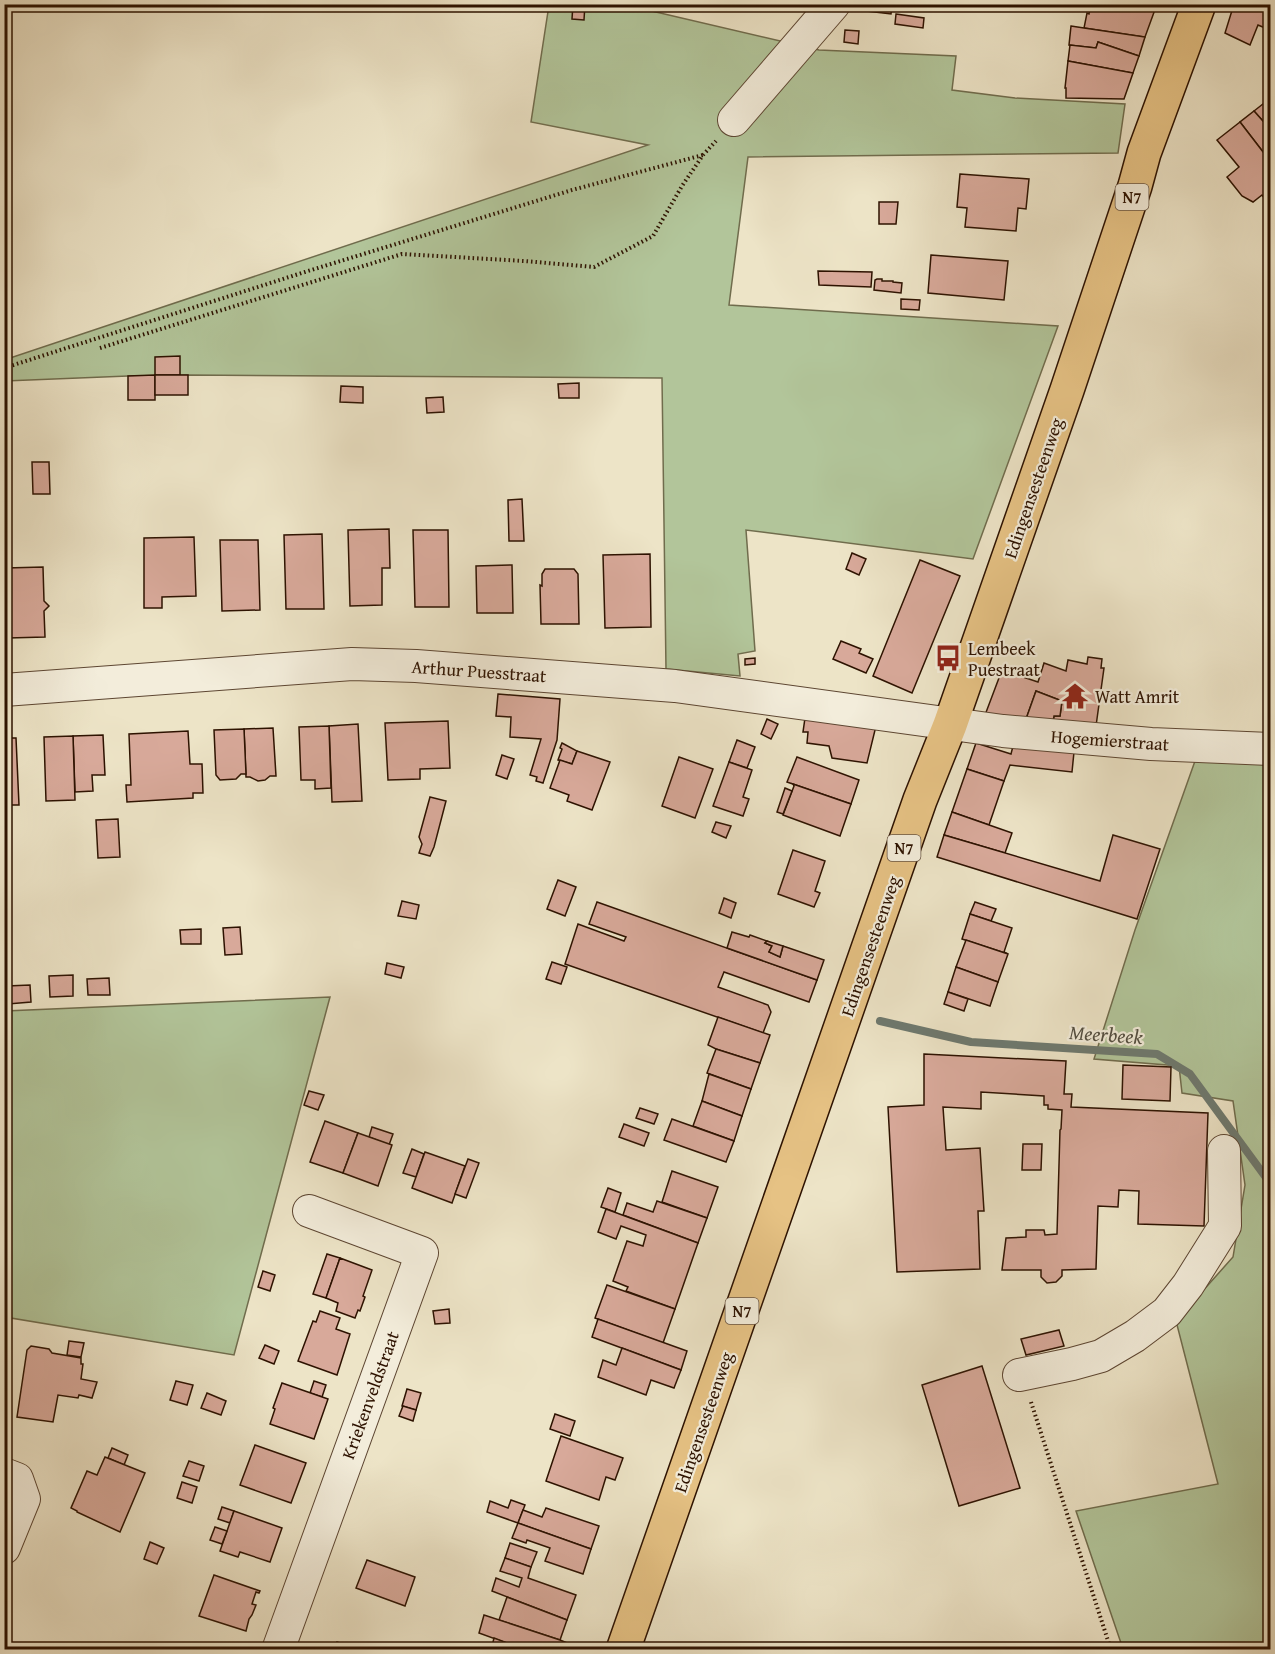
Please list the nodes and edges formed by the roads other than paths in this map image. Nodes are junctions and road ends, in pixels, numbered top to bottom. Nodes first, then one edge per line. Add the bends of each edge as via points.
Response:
1 (834, 4) edge
2 (1199, 4) edge
3 (734, 120) dead end
4 (4, 690) edge
5 (951, 725) junction
6 (1270, 749) edge
7 (1224, 1151) dead end
8 (309, 1211) dead end
9 (1019, 1375) road end
10 (4, 1474) edge
11 (4, 1548) edge
12 (278, 1650) edge
13 (623, 1650) edge

1 - 3 street
2 - 5 main road, Edingensesteenweg / N7 via 1144,153
4 - 5 street, Arthur Puesstraat via 352,664 416,666 675,686
5 - 6 street, Hogemierstraat via 1151,744
5 - 13 main road, Edingensesteenweg / N7 via 920,800
7 - 9 street via 1225,1226 1167,1312 1101,1356
8 - 12 street, Kriekenveldstraat via 422,1253
10 - 11 street via 17,1479 24,1499

